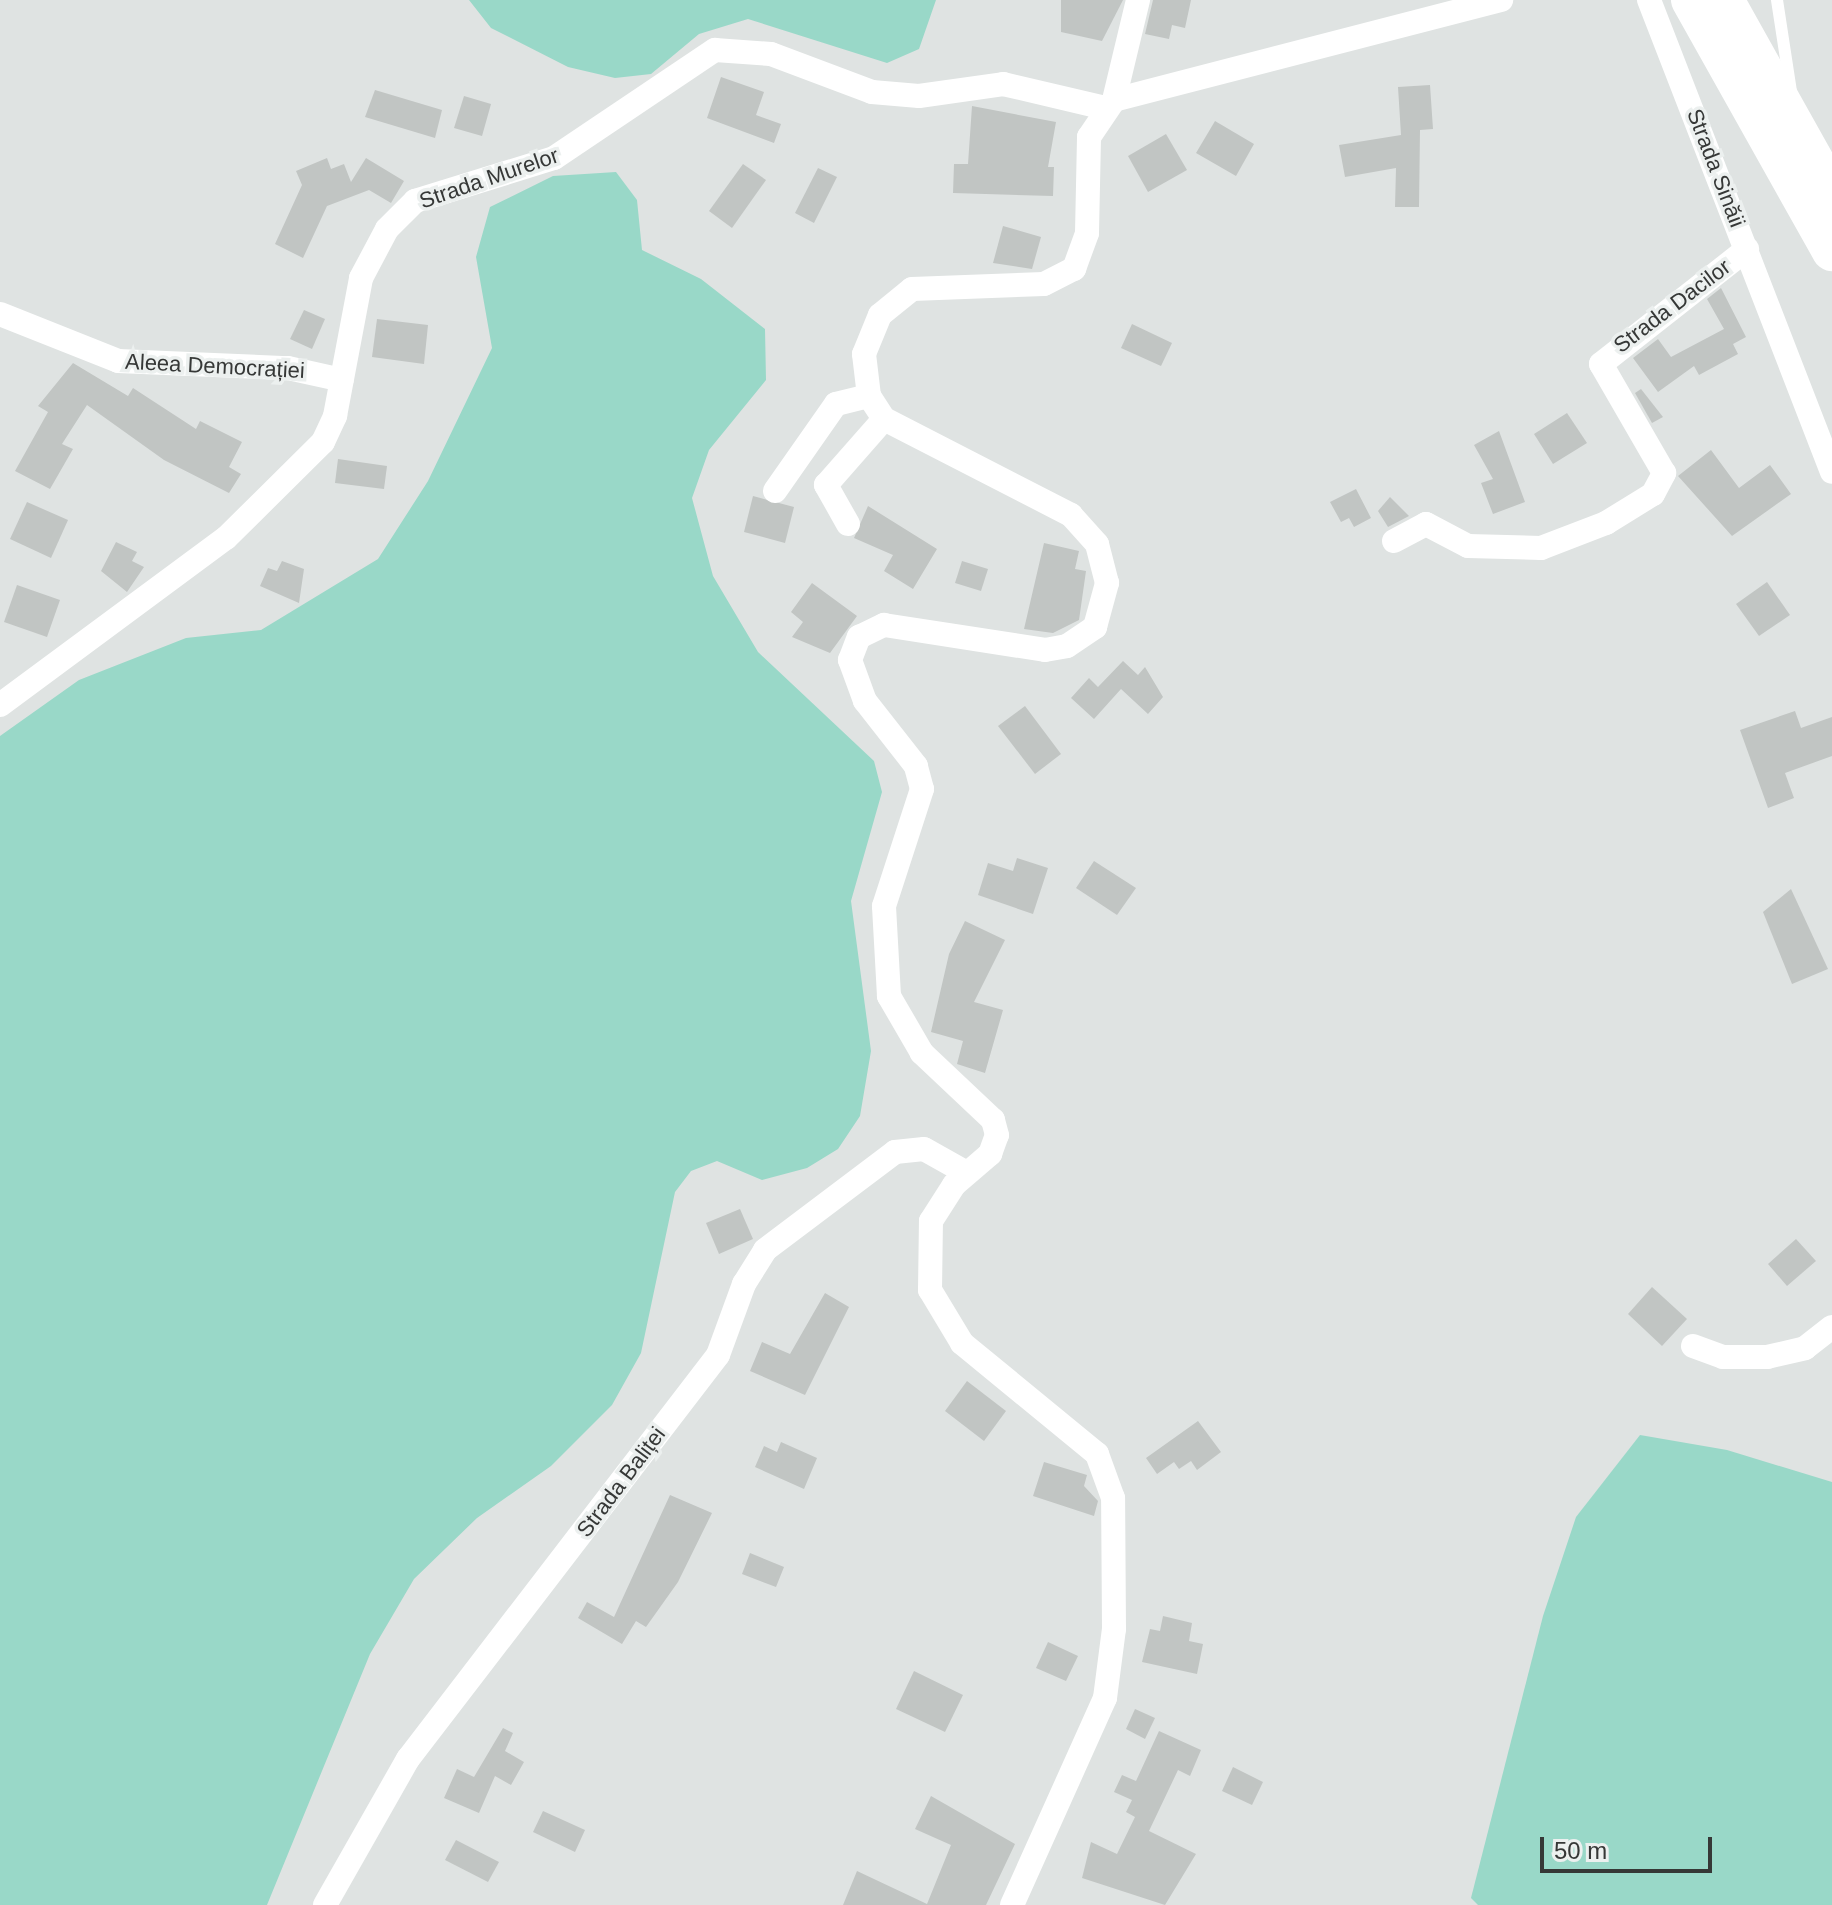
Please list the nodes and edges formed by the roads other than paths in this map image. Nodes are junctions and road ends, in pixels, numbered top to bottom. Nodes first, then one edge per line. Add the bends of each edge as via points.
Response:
1 (1138, 0) edge
2 (1501, 0) edge
3 (1649, 0) edge
4 (1691, 0) edge
5 (1724, 0) edge
6 (1777, 0) edge
7 (1110, 104) junction
8 (1793, 123) junction
9 (1832, 193) edge
10 (1747, 249) junction
11 (1832, 251) edge
12 (0, 314) edge
13 (342, 380) junction
14 (869, 396) junction
15 (884, 419) junction
16 (1832, 472) edge
17 (775, 491) dead end
18 (848, 524) dead end
19 (1394, 541) dead end
20 (0, 705) edge
21 (967, 1173) junction
22 (1832, 1327) edge
23 (1693, 1346) dead end
24 (325, 1905) edge
25 (1012, 1905) edge

1 - 7 street
2 - 7 street
3 - 10 street, Strada Sinăii
4 - 11 highway
5 - 8 highway
6 - 8 lane
7 - 13 street, Strada Murelor via 1003,84 919,96 872,92 771,54 715,50 554,158 426,197 399,215 361,278
7 - 14 street via 1089,137 1087,233 1074,269 1044,284 928,285 900,295 870,334 864,354
8 - 9 highway
10 - 16 street, Strada Sinăii
10 - 19 street, Strada Dacilor via 1601,364 1664,473 1653,494 1606,523 1541,548 1468,546 1426,524
12 - 13 street, Aleea Democrației via 118,361 298,368
13 - 20 street, Strada Murelor via 323,442 267,502
14 - 15 street
14 - 17 street via 836,404
15 - 18 street via 826,485
15 - 21 street via 1071,515 1097,544 1107,583 1095,627 1067,646 1045,650 884,625 853,647 857,686 916,766 922,789 884,906 887,985 922,1053 993,1120 996,1144
21 - 24 street, Strada Baliței via 924,1149 895,1152 765,1250 744,1284 718,1355 408,1759
21 - 25 street via 931,1221 926,1257 939,1313 991,1370 1082,1437 1097,1454 1113,1498 1114,1629 1105,1698
22 - 23 street via 1805,1348 1767,1357 1723,1357

